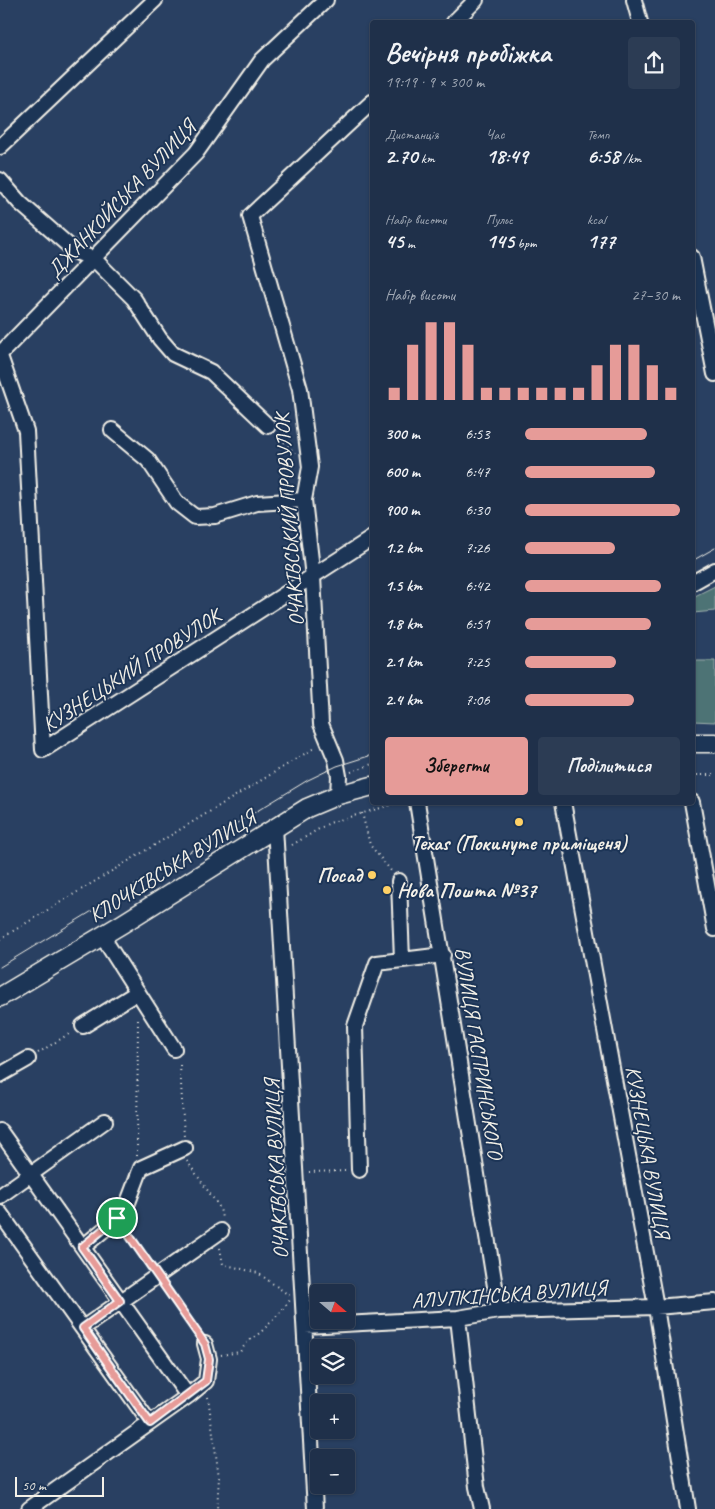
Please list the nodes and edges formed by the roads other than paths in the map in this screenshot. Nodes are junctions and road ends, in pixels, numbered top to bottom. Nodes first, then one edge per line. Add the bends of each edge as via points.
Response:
1 (155, 0) edge
2 (326, 0) edge
3 (476, 0) edge
4 (634, 0) edge
5 (456, 20) edge
6 (639, 20) edge
7 (370, 104) edge
8 (0, 146) edge
9 (0, 180) edge
10 (94, 259) junction
11 (695, 272) edge
12 (0, 355) edge
13 (715, 374) edge
14 (271, 429) road end
15 (112, 430) dead end
16 (304, 500) junction
17 (370, 539) edge
18 (715, 570) edge
19 (313, 577) junction
20 (695, 581) edge
21 (695, 744) edge
22 (715, 744) edge
23 (370, 787) edge
24 (338, 795) junction
25 (418, 805) edge
26 (564, 805) edge
27 (693, 805) edge
28 (276, 827) junction
29 (399, 881) road end
30 (715, 929) edge
31 (102, 936) junction
32 (443, 955) junction
33 (402, 960) junction
34 (138, 992) junction
35 (0, 997) edge
36 (83, 1026) road end
37 (174, 1049) dead end
38 (28, 1059) road end
39 (0, 1075) edge
40 (104, 1122) dead end
41 (0, 1131) edge
42 (185, 1148) dead end
43 (359, 1170) road end
44 (31, 1174) junction
45 (0, 1196) edge
46 (0, 1213) edge
47 (221, 1231) road end
48 (82, 1247) junction
49 (120, 1301) junction
50 (715, 1302) edge
51 (656, 1307) junction
52 (499, 1310) junction
53 (458, 1318) junction
54 (305, 1326) junction
55 (83, 1328) junction
56 (205, 1344) road end
57 (188, 1396) junction
58 (150, 1423) junction
59 (28, 1509) edge
60 (315, 1509) edge
61 (482, 1509) edge
62 (688, 1509) edge

1 - 8 street
2 - 10 street, ДЖАНКОЙСЬКА ВУЛИЦЯ via 262,60 196,153
3 - 5 street
4 - 6 street
7 - 16 street, ОЧАКІВСЬКИЙ ПРОВУЛОК via 250,216 300,389 310,467
9 - 10 street via 20,203 76,252
10 - 12 street, ДЖАНКОЙСЬКА ВУЛИЦЯ
10 - 14 street via 134,299 172,354 211,372
11 - 13 street
12 - 19 street, КУЗНЕЦЬКИЙ ПРОВУЛОК via 26,431 43,750
15 - 16 street via 148,460 177,503 195,517 215,516 257,503
16 - 19 street, ОЧАКІВСЬКИЙ ПРОВУЛОК
17 - 19 street, КУЗНЕЦЬКИЙ ПРОВУЛОК
18 - 20 street
19 - 24 street, ОЧАКІВСЬКИЙ ПРОВУЛОК via 321,724 339,776
21 - 22 main road
23 - 24 main road, КЛОЧКІВСЬКА ВУЛИЦЯ
24 - 28 main road, КЛОЧКІВСЬКА ВУЛИЦЯ via 307,808
25 - 32 street, ВУЛИЦЯ ГАСПРИНСЬКОГО
26 - 51 street, КУЗНЕЦЬКА ВУЛИЦЯ
27 - 30 street
28 - 31 main road, КЛОЧКІВСЬКА ВУЛИЦЯ
28 - 54 street, ОЧАКІВСЬКА ВУЛИЦЯ
29 - 33 street
31 - 34 street
31 - 35 main road, КЛОЧКІВСЬКА ВУЛИЦЯ
32 - 33 street
32 - 52 street, ВУЛИЦЯ ГАСПРИНСЬКОГО
33 - 43 street via 377,963 355,1026
34 - 36 street
34 - 37 street
38 - 39 street
40 - 44 street
41 - 44 street
42 - 48 street via 141,1168 124,1213
44 - 45 street
44 - 48 street
46 - 55 street
47 - 49 street
48 - 49 street
49 - 55 street
49 - 57 street
50 - 51 street, АЛУПКІНСЬКА ВУЛИЦЯ
51 - 52 street, АЛУПКІНСЬКА ВУЛИЦЯ
51 - 62 street, КУЗНЕЦЬКА ВУЛИЦЯ
52 - 53 street, АЛУПКІНСЬКА ВУЛИЦЯ
53 - 54 street, АЛУПКІНСЬКА ВУЛИЦЯ
53 - 61 street
54 - 60 street, ОЧАКІВСЬКА ВУЛИЦЯ
55 - 58 street
56 - 57 street via 209,1359 206,1381
57 - 58 street
58 - 59 street

